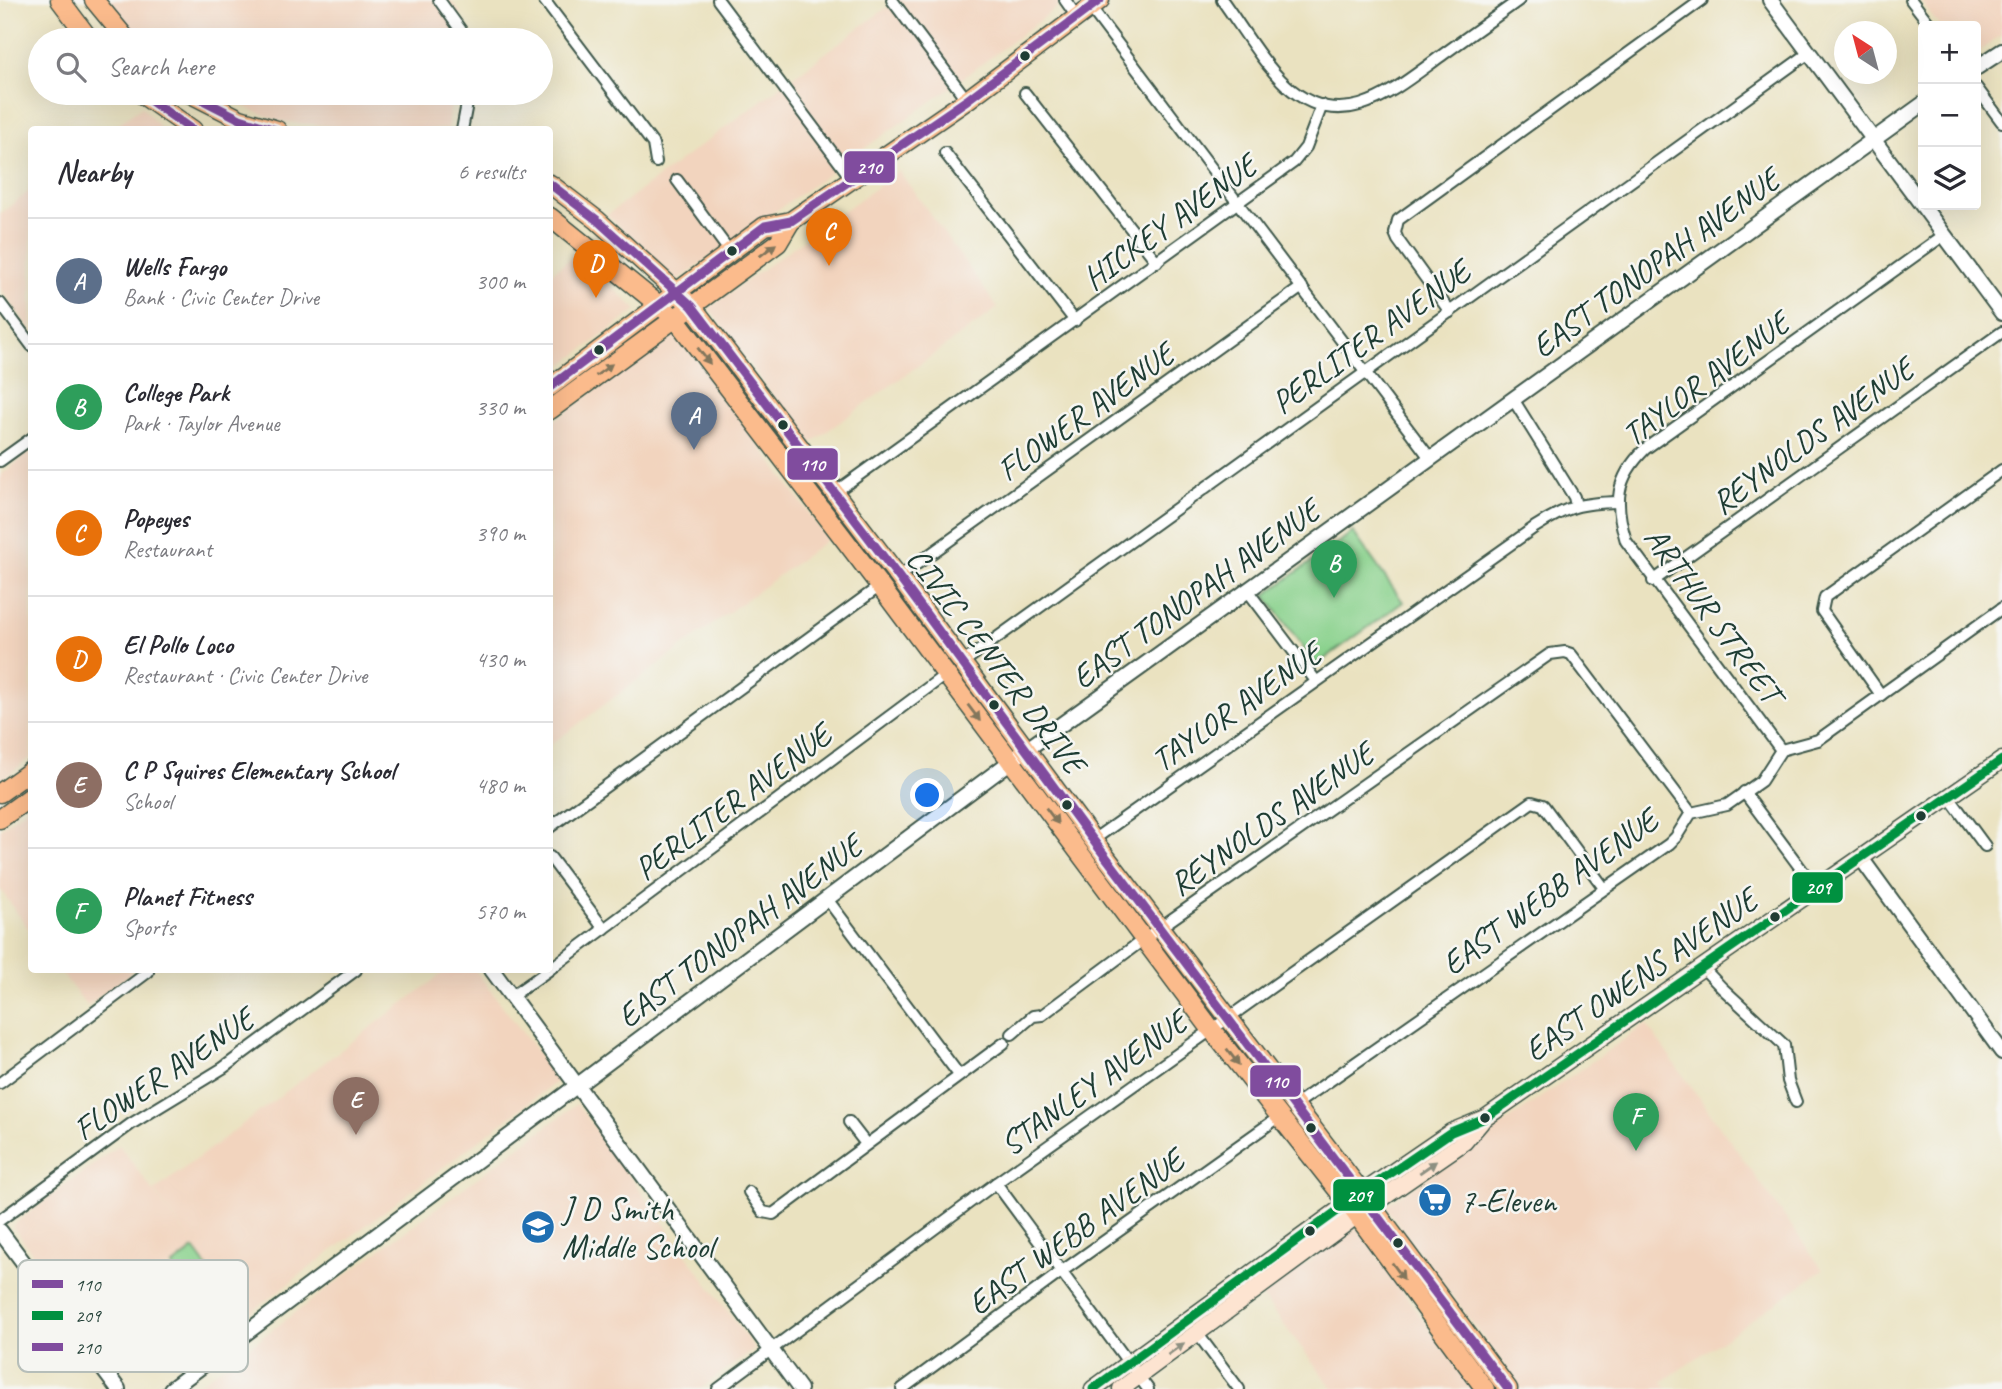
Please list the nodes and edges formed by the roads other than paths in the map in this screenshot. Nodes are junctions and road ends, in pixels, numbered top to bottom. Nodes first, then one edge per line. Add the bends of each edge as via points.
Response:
1 (60, 0) edge
2 (94, 0) edge
3 (439, 0) edge
4 (544, 0) edge
5 (718, 0) edge
6 (892, 0) edge
7 (1065, 0) edge
8 (1222, 0) edge
9 (1519, 0) edge
10 (1702, 0) edge
11 (1770, 0) edge
12 (1911, 0) edge
13 (1089, 8) edge
14 (1927, 21) edge
15 (81, 28) edge
16 (117, 28) edge
17 (459, 28) edge
18 (2002, 51) edge
19 (1809, 53) junction
20 (1981, 65) edge
21 (1025, 93) dead end
22 (1981, 93) edge
23 (967, 100) junction
24 (157, 105) edge
25 (213, 105) edge
26 (467, 105) edge
27 (1322, 105) junction
28 (1918, 108) edge
29 (2002, 122) edge
30 (187, 126) edge
31 (264, 126) edge
32 (463, 126) edge
33 (1873, 139) junction
34 (946, 153) dead end
35 (656, 162) dead end
36 (852, 179) junction
37 (677, 180) dead end
38 (553, 186) edge
39 (1238, 203) junction
40 (553, 219) edge
41 (791, 221) junction
42 (1944, 235) junction
43 (730, 252) junction
44 (1157, 262) junction
45 (1302, 287) junction
46 (676, 293) junction
47 (0, 303) edge
48 (659, 305) junction
49 (692, 306) junction
50 (1450, 312) junction
51 (2002, 313) edge
52 (675, 318) junction
53 (1074, 321) junction
54 (2002, 332) edge
55 (28, 341) edge
56 (1366, 372) junction
57 (553, 385) edge
58 (1513, 399) junction
59 (553, 408) edge
60 (28, 441) edge
61 (1430, 458) junction
62 (0, 461) edge
63 (2002, 470) edge
64 (834, 493) junction
65 (1618, 502) junction
66 (1576, 506) junction
67 (847, 543) junction
68 (898, 576) junction
69 (1653, 581) junction
70 (880, 586) junction
71 (1248, 590) junction
72 (2002, 608) edge
73 (933, 623) junction
74 (962, 663) junction
75 (945, 675) junction
76 (1316, 681) junction
77 (1881, 695) junction
78 (1026, 750) junction
79 (1781, 750) junction
80 (2002, 760) edge
81 (1011, 762) junction
82 (28, 773) edge
83 (1744, 792) junction
84 (0, 793) edge
85 (1949, 797) junction
86 (28, 799) edge
87 (1691, 813) junction
88 (0, 819) edge
89 (553, 825) edge
90 (1093, 840) junction
91 (1984, 846) dead end
92 (1861, 858) junction
93 (553, 861) edge
94 (1605, 888) junction
95 (1816, 889) junction
96 (827, 899) junction
97 (1160, 927) junction
98 (604, 929) junction
99 (1144, 939) junction
100 (553, 966) edge
101 (1703, 968) junction
102 (147, 973) edge
103 (352, 973) edge
104 (494, 973) edge
105 (544, 973) edge
106 (512, 996) junction
107 (1228, 1017) junction
108 (1212, 1029) junction
109 (2002, 1052) edge
110 (959, 1075) junction
111 (0, 1083) edge
112 (577, 1086) junction
113 (1796, 1102) dead end
114 (1295, 1105) junction
115 (1279, 1117) junction
116 (849, 1122) dead end
117 (866, 1144) junction
118 (996, 1184) junction
119 (749, 1192) dead end
120 (1360, 1204) junction
121 (0, 1220) edge
122 (0, 1231) edge
123 (22, 1260) edge
124 (1061, 1272) junction
125 (248, 1332) edge
126 (1197, 1333) junction
127 (771, 1349) junction
128 (105, 1372) edge
129 (194, 1372) edge
130 (1137, 1374) edge
131 (1481, 1385) edge
132 (118, 1389) edge
133 (171, 1389) edge
134 (718, 1389) edge
135 (800, 1389) edge
136 (902, 1389) edge
137 (1093, 1389) edge
138 (1121, 1389) edge
139 (1239, 1389) edge
140 (1495, 1389) edge
141 (1508, 1389) edge

1 - 15 main road
2 - 16 main road
3 - 17 street
4 - 35 street via 653,144
5 - 36 street
6 - 23 street
7 - 13 street
8 - 27 street via 1287,86
9 - 27 street via 1377,101 1354,107
10 - 50 street via 1398,220 1398,240
11 - 19 street
12 - 14 street
13 - 23 main road
13 - 39 street
18 - 20 street
19 - 33 street
19 - 50 street, PERLITER AVENUE
21 - 44 street
22 - 29 street
23 - 36 main road
24 - 30 main road
25 - 31 main road
26 - 32 street
27 - 39 street, HICKEY AVENUE via 1306,147 1294,162
28 - 33 street, EAST TONOPAH AVENUE
33 - 42 street
33 - 58 street, EAST TONOPAH AVENUE
34 - 53 street
36 - 41 main road
37 - 43 street
38 - 46 main road, CIVIC CENTER DRIVE
39 - 44 street, HICKEY AVENUE
39 - 45 street
40 - 48 main road, CIVIC CENTER DRIVE
41 - 43 main road via 765,226
49 -> 41 main road via 778,243
42 - 51 street
42 - 65 street, TAYLOR AVENUE via 1645,449 1633,461
43 - 46 main road
44 - 53 street, HICKEY AVENUE
45 - 56 street
45 - 68 street, FLOWER AVENUE
46 - 48 main road
46 - 49 main road, CIVIC CENTER DRIVE
47 - 55 street
48 - 52 main road, CIVIC CENTER DRIVE
48 - 57 main road
49 - 52 main road
49 - 64 main road, CIVIC CENTER DRIVE
50 - 56 street, PERLITER AVENUE
59 -> 52 main road
52 -> 67 main road, CIVIC CENTER DRIVE
53 - 64 street, HICKEY AVENUE
54 - 69 street, REYNOLDS AVENUE
56 - 61 street
56 - 74 street, PERLITER AVENUE
58 - 61 street, EAST TONOPAH AVENUE
58 - 66 street
60 - 62 street
61 - 71 street, EAST TONOPAH AVENUE
63 - 77 street via 1825,597 1822,611
64 - 68 main road, CIVIC CENTER DRIVE
65 - 66 street, TAYLOR AVENUE
65 - 69 street, ARTHUR STREET via 1626,541
66 - 76 street, TAYLOR AVENUE via 1535,527
67 - 68 main road via 880,573
67 - 70 main road, CIVIC CENTER DRIVE
68 - 73 main road, CIVIC CENTER DRIVE
69 - 79 street, ARTHUR STREET
70 - 73 main road via 895,590 917,614
70 - 75 main road, CIVIC CENTER DRIVE
70 - 89 street
71 - 76 street
71 - 78 street, EAST TONOPAH AVENUE
72 - 77 street
73 - 74 main road, CIVIC CENTER DRIVE
74 - 78 main road, CIVIC CENTER DRIVE
75 -> 81 main road, CIVIC CENTER DRIVE
75 - 98 street, PERLITER AVENUE
76 - 90 street, TAYLOR AVENUE
77 - 79 street via 1818,740
78 - 81 street, EAST TONOPAH AVENUE
78 - 90 main road, CIVIC CENTER DRIVE
79 - 83 street, EAST WEBB AVENUE via 1761,780
80 - 85 main road, EAST OWENS AVENUE
81 - 96 street, EAST TONOPAH AVENUE
81 -> 99 main road, CIVIC CENTER DRIVE
82 - 84 main road
83 - 87 street, EAST WEBB AVENUE via 1727,805
83 - 95 street
85 - 91 street
85 - 92 main road, EAST OWENS AVENUE
86 - 88 main road
87 - 94 street, EAST WEBB AVENUE via 1669,844
87 - 97 street, REYNOLDS AVENUE via 1571,654 1550,654
90 - 97 main road, CIVIC CENTER DRIVE
92 - 95 main road, EAST OWENS AVENUE
92 - 109 street
93 - 98 street
94 - 107 street, STANLEY AVENUE via 1544,805 1532,802
94 - 114 street, EAST WEBB AVENUE
95 - 101 main road, EAST OWENS AVENUE
96 - 110 street
96 - 112 street, EAST TONOPAH AVENUE
97 - 99 street, REYNOLDS AVENUE
97 - 107 main road, CIVIC CENTER DRIVE
98 - 100 street, PERLITER AVENUE
99 - 108 main road, CIVIC CENTER DRIVE
99 - 110 street, REYNOLDS AVENUE via 1042,1015 1033,1016
101 - 113 street via 1784,1045 1788,1081
101 - 120 main road, EAST OWENS AVENUE via 1485,1118 1464,1142
102 - 111 street
103 - 121 street, FLOWER AVENUE via 223,1068 131,1124
104 - 106 street
105 - 106 street, PERLITER AVENUE
106 - 112 street
107 - 108 street, STANLEY AVENUE
107 - 114 main road, CIVIC CENTER DRIVE
108 -> 115 main road, CIVIC CENTER DRIVE
108 - 118 street, STANLEY AVENUE
110 - 117 street, REYNOLDS AVENUE
112 - 125 street, EAST TONOPAH AVENUE
112 - 127 street
114 - 120 main road, CIVIC CENTER DRIVE
115 - 120 main road, CIVIC CENTER DRIVE
115 - 124 street, EAST WEBB AVENUE
116 - 117 street
117 - 119 street, REYNOLDS AVENUE via 773,1214 763,1212
118 - 124 street
118 - 127 street, STANLEY AVENUE
120 - 126 main road, EAST OWENS AVENUE
120 - 130 main road, EAST OWENS AVENUE
120 -> 131 main road
120 - 141 main road
122 - 123 street
124 - 130 street
124 - 136 street, EAST WEBB AVENUE
130 -> 126 main road, EAST OWENS AVENUE
126 - 139 street
127 - 134 street, STANLEY AVENUE
127 - 135 street
128 - 132 street
129 - 133 street, EAST TONOPAH AVENUE
130 - 137 main road, EAST OWENS AVENUE
130 - 138 main road, EAST OWENS AVENUE
131 - 140 main road via 1491,1383

